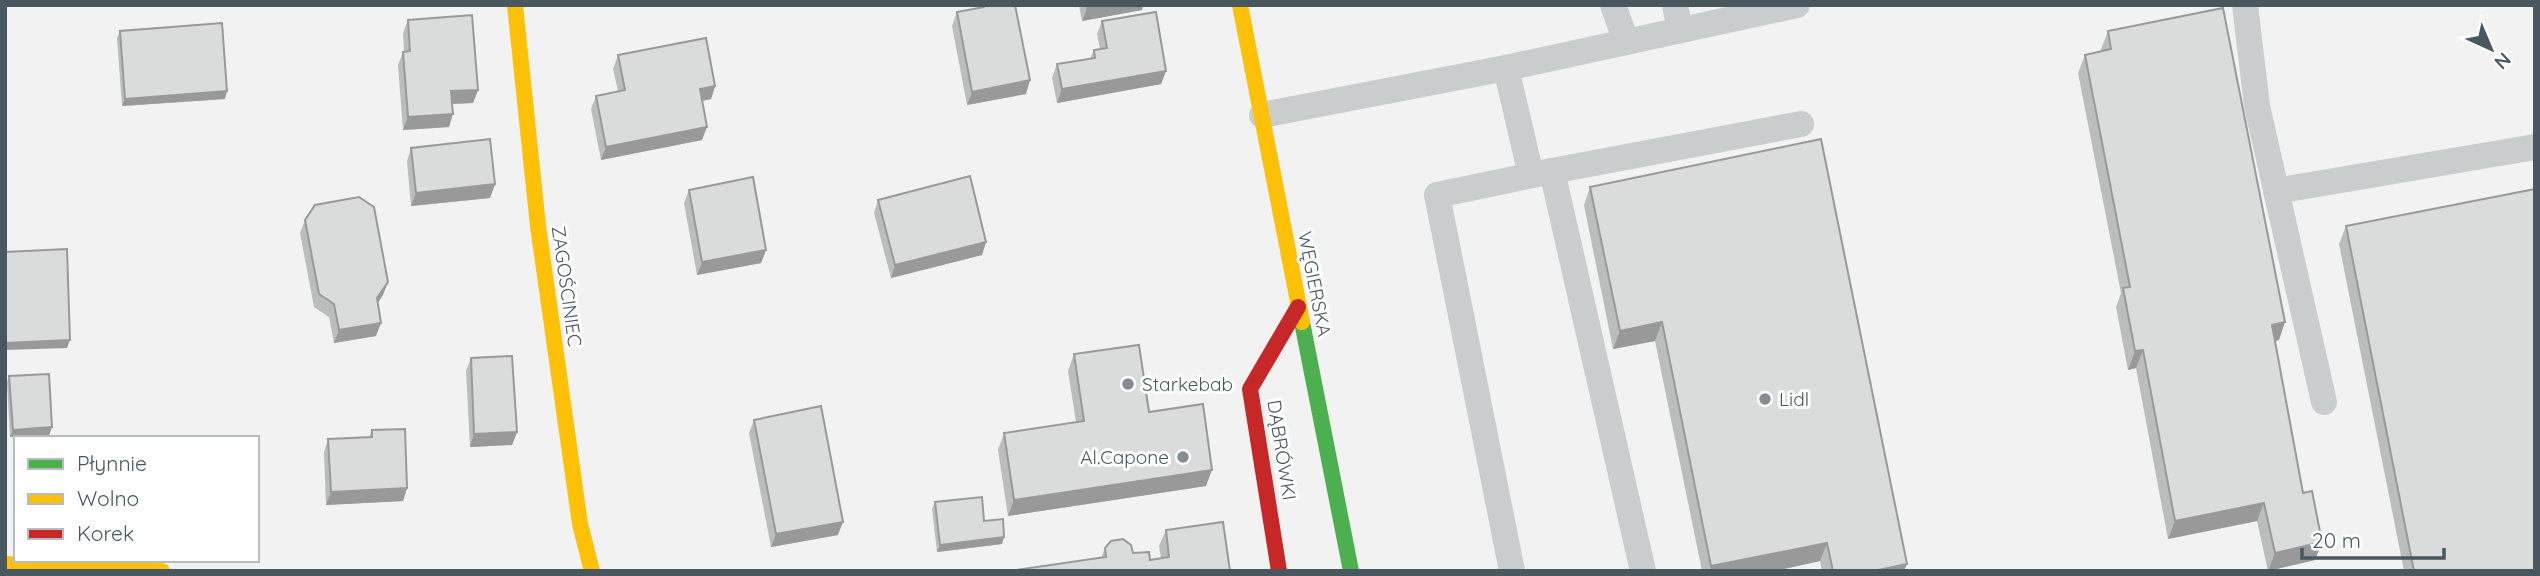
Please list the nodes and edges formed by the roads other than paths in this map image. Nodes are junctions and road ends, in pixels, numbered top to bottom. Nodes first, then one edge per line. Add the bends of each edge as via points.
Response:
1 (515, 5) edge
2 (1240, 5) edge
3 (1613, 5) edge
4 (1797, 5) edge
5 (2245, 5) edge
6 (1678, 18) edge
7 (1626, 41) junction
8 (1506, 68) junction
9 (1262, 115) junction
10 (1801, 124) dead end
11 (2535, 147) edge
12 (1542, 173) junction
13 (2276, 191) junction
14 (1298, 307) junction
15 (2324, 402) dead end
16 (5, 564) edge
17 (162, 571) edge
18 (592, 571) edge
19 (1279, 571) edge
20 (1351, 571) edge
21 (1512, 571) edge
22 (1643, 571) edge

1 - 18 street, ZAGOŚCINIEC via 541,253 580,524
2 - 9 street, WĘGIERSKA
3 - 7 lane
4 - 6 lane
5 - 13 lane via 2257,106
6 - 7 lane
7 - 8 lane
8 - 9 lane
8 - 12 lane
9 - 14 street, WĘGIERSKA
10 - 12 lane
11 - 13 lane
12 - 21 lane via 1437,195
12 - 22 lane
13 - 15 lane
14 - 19 street, DĄBRÓWKI via 1251,389
14 - 20 street, WĘGIERSKA
16 - 17 street

